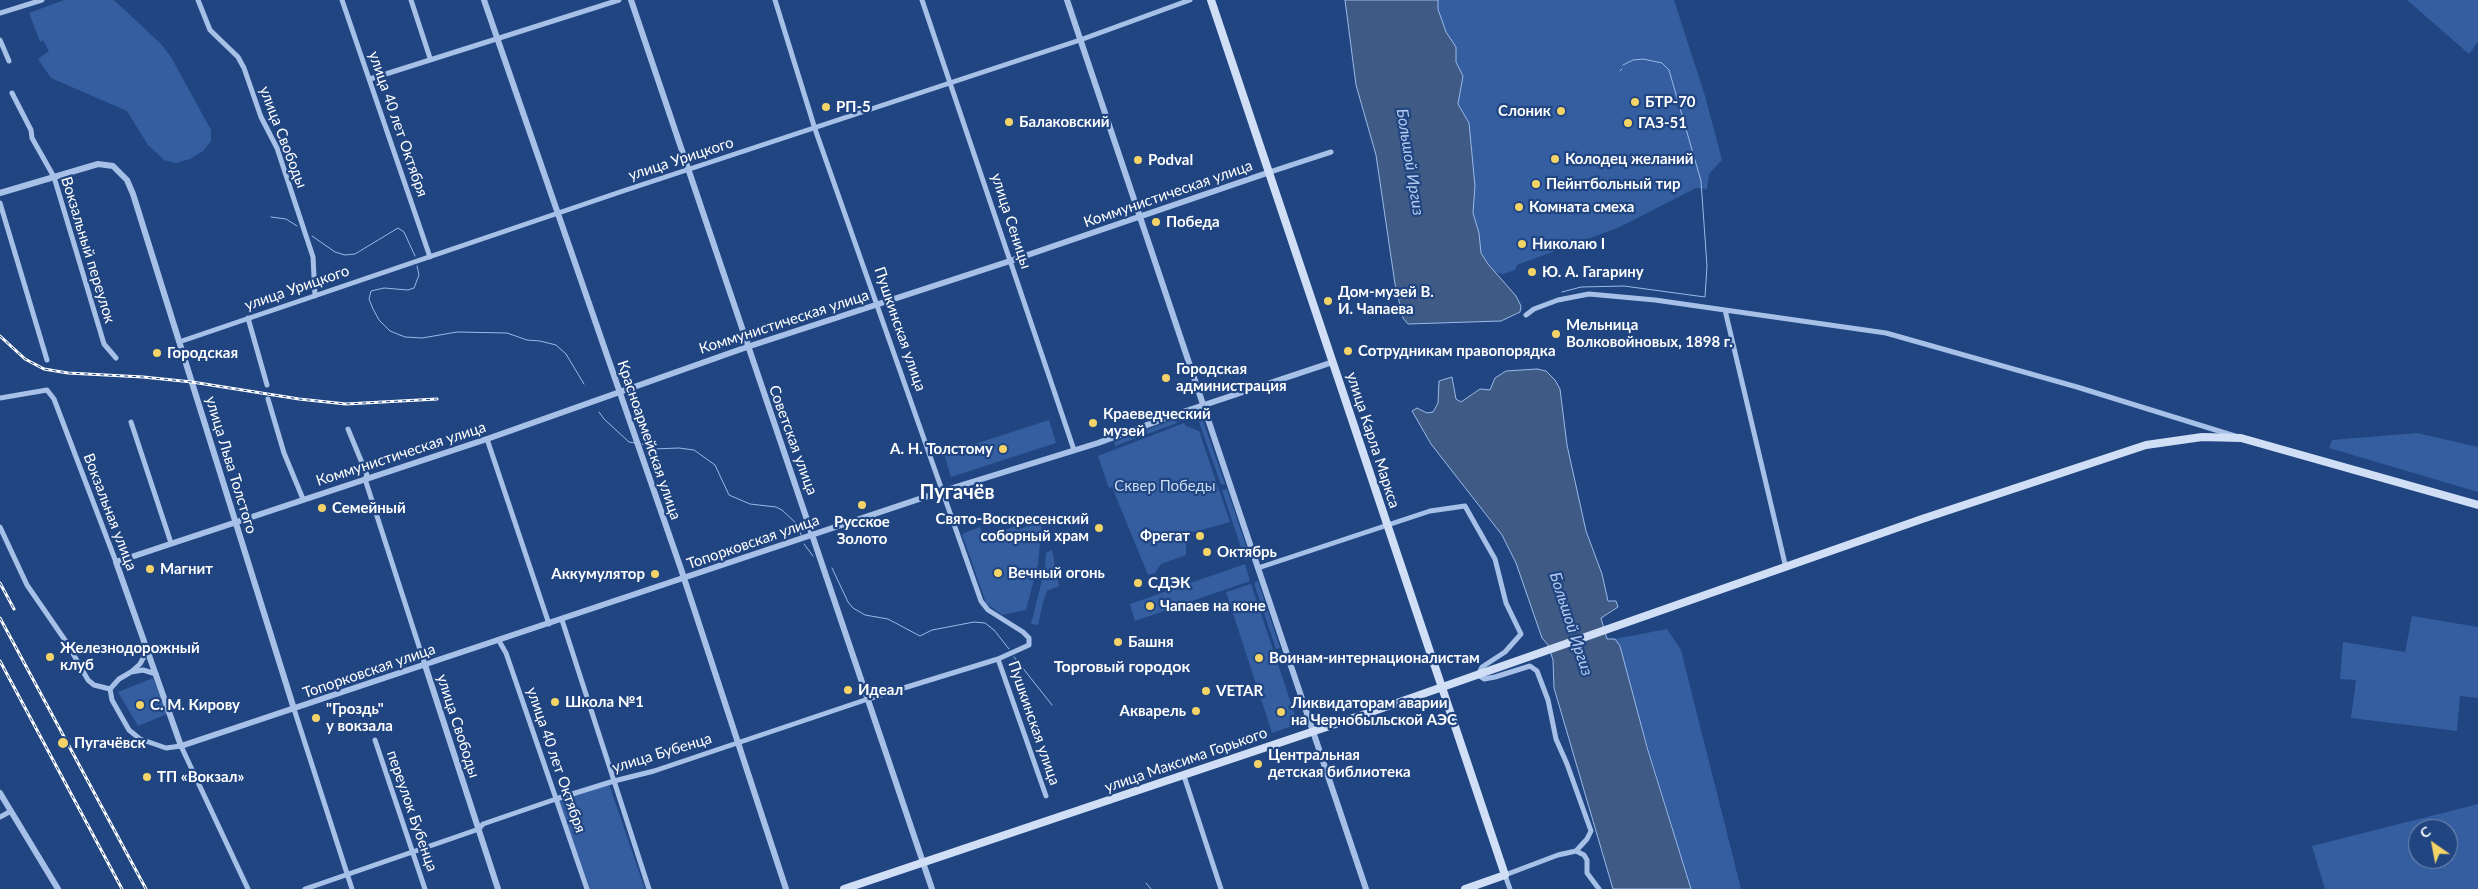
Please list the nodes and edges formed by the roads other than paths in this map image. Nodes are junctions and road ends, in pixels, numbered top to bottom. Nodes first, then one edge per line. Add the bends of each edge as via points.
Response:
1 (42, 0) edge
2 (198, 0) edge
3 (342, 0) edge
4 (411, 0) edge
5 (484, 0) edge
6 (619, 0) edge
7 (630, 0) edge
8 (775, 0) edge
9 (922, 0) edge
10 (1067, 0) edge
11 (1190, 0) edge
12 (1211, 0) edge
13 (0, 13) edge
14 (497, 38) junction
15 (0, 40) edge
16 (1080, 40) junction
17 (430, 58) junction
18 (9, 62) dead end
19 (370, 79) junction
20 (950, 82) junction
21 (12, 93) dead end
22 (815, 129) junction
23 (1331, 152) dead end
24 (688, 170) junction
25 (1270, 172) junction
26 (54, 177) junction
27 (0, 193) edge
28 (0, 203) edge
29 (557, 214) junction
30 (1140, 217) junction
31 (430, 257) junction
32 (1010, 261) junction
33 (315, 296) junction
34 (878, 305) junction
35 (1725, 310) junction
36 (1526, 315) dead end
37 (248, 318) junction
38 (179, 342) junction
39 (747, 347) junction
40 (116, 358) dead end
41 (47, 360) dead end
42 (1333, 362) junction
43 (267, 385) dead end
44 (618, 390) junction
45 (0, 398) edge
46 (268, 399) dead end
47 (1202, 405) junction
48 (131, 422) dead end
49 (348, 429) dead end
50 (487, 438) junction
51 (2241, 438) junction
52 (1074, 450) junction
53 (365, 479) junction
54 (943, 491) junction
55 (302, 499) junction
56 (2478, 504) edge
57 (235, 521) junction
58 (1387, 526) junction
59 (0, 527) edge
60 (813, 534) junction
61 (171, 543) junction
62 (116, 562) junction
63 (1258, 568) junction
64 (1786, 568) junction
65 (684, 579) junction
66 (562, 620) junction
67 (549, 624) junction
68 (499, 641) junction
69 (1029, 645) joint
70 (146, 648) junction
71 (998, 658) junction
72 (425, 665) junction
73 (131, 672) junction
74 (156, 674) junction
75 (1478, 675) junction
76 (1442, 688) junction
77 (110, 689) junction
78 (868, 699) junction
79 (294, 709) junction
80 (1313, 732) junction
81 (375, 740) dead end
82 (738, 742) junction
83 (181, 746) junction
84 (1184, 776) junction
85 (614, 781) junction
86 (0, 793) edge
87 (1046, 796) dead end
88 (556, 799) junction
89 (11, 811) junction
90 (0, 817) edge
91 (478, 829) junction
92 (412, 851) junction
93 (1576, 851) junction
94 (923, 862) junction
95 (347, 874) junction
96 (1505, 875) junction
97 (58, 889) edge
98 (248, 889) edge
99 (305, 889) edge
100 (352, 889) edge
101 (425, 889) edge
102 (498, 889) edge
103 (588, 889) edge
104 (649, 889) edge
105 (786, 889) edge
106 (844, 889) edge
107 (932, 889) edge
108 (1221, 889) edge
109 (1366, 889) edge
110 (1464, 889) edge
111 (1510, 889) edge
112 (1599, 889) edge

1 - 13 street
2 - 33 street, улица Свободы via 210,30 238,57 244,68 261,118 277,148 313,257
3 - 19 street, улица 40 лет Октября
4 - 17 street
5 - 14 street, Красноармейская улица
6 - 14 street
7 - 24 street, Советская улица
8 - 22 street, Пушкинская улица
9 - 20 street, улица Сеницы
10 - 16 street
11 - 16 street, улица Урицкого
12 - 25 main road, улица Карла Маркса
14 - 17 street via 456,53
14 - 29 street, Красноармейская улица
15 - 18 street
16 - 20 street, улица Урицкого
16 - 30 street
17 - 19 street
19 - 31 street, улица 40 лет Октября
20 - 22 street, улица Урицкого
20 - 32 street, улица Сеницы
21 - 26 street, Вокзальный переулок
22 - 24 street, улица Урицкого
22 - 34 street, Пушкинская улица
23 - 25 street, Коммунистическая улица
24 - 29 street, улица Урицкого
24 - 39 street, Советская улица
25 - 30 street, Коммунистическая улица
25 - 42 main road, улица Карла Маркса
26 - 27 street, улица Льва Толстого
26 - 38 street, улица Льва Толстого via 98,164 120,170 133,194
26 - 40 street, Вокзальный переулок via 104,344
28 - 41 street
29 - 31 street, улица Урицкого
29 - 44 street, Красноармейская улица
30 - 32 street, Коммунистическая улица
30 - 47 street
31 - 33 street, улица Урицкого
32 - 34 street, Коммунистическая улица
32 - 52 street, улица Сеницы
33 - 37 street, улица Урицкого
34 - 39 street, Коммунистическая улица
34 - 54 street, Пушкинская улица
35 - 36 street via 1589,294 1558,300
35 - 51 street via 1886,333
35 - 64 street
37 - 38 street, улица Урицкого
37 - 43 street
38 - 57 street, улица Льва Толстого
39 - 44 street, Коммунистическая улица
39 - 60 street, Советская улица
42 - 47 street, Топорковская улица
42 - 58 main road, улица Карла Маркса
44 - 50 street, Коммунистическая улица
44 - 65 street, Красноармейская улица
45 - 62 street, Вокзальная улица via 47,390 54,399
46 - 55 street
47 - 52 street, Топорковская улица
47 - 63 street
48 - 61 street
49 - 53 street, улица Свободы via 367,475
50 - 53 street, Коммунистическая улица
50 - 67 street
51 - 56 main road, улица Максима Горького
51 - 64 main road, улица Максима Горького via 2202,437 2146,444
52 - 54 street, Топорковская улица
53 - 55 street, Коммунистическая улица
53 - 72 street, улица Свободы
54 - 60 street, Топорковская улица
54 - 69 street, Пушкинская улица via 981,601 988,610 1023,632 1029,638
55 - 57 street, Коммунистическая улица
57 - 61 street, Коммунистическая улица
57 - 79 street, улица Льва Толстого
58 - 63 street
58 - 75 street via 1430,511 1465,506 1495,559 1506,604 1521,634 1505,652 1482,667
58 - 76 main road, улица Карла Маркса
59 - 77 street via 27,585 88,680
60 - 65 street, Топорковская улица
60 - 78 street, Советская улица
61 - 62 street
62 - 70 street, Вокзальная улица
63 - 80 street
64 - 75 main road, улица Максима Горького
65 - 66 street, Топорковская улица
65 - 82 street, Красноармейская улица
66 - 67 street, Топорковская улица
66 - 85 street
67 - 68 street, Топорковская улица
68 - 72 street, Топорковская улица
68 - 88 street, улица 40 лет Октября via 506,653
69 - 71 street, улица Бубенца
70 - 73 street via 140,664
70 - 74 street, Вокзальная улица
71 - 78 street, улица Бубенца
71 - 87 street, Пушкинская улица
72 - 79 street, Топорковская улица
72 - 91 street, улица Свободы
73 - 74 street via 143,670
73 - 77 street
74 - 83 street, Вокзальная улица
75 - 76 main road, улица Максима Горького
75 - 93 street via 1484,679 1530,666 1537,671 1548,700 1556,739 1591,831
76 - 80 main road, улица Максима Горького
76 - 96 main road, улица Карла Маркса
77 - 83 street via 116,708 129,730 140,739 166,748
78 - 82 street, улица Бубенца
78 - 94 street, Советская улица
79 - 83 street, Топорковская улица
79 - 95 street, улица Льва Толстого
80 - 84 main road, улица Максима Горького
80 - 109 street
81 - 92 street, переулок Бубенца
82 - 85 street, улица Бубенца
82 - 105 street, Красноармейская улица
83 - 98 street, Вокзальная улица
84 - 94 main road, улица Максима Горького
84 - 108 street
85 - 88 street, улица Бубенца
85 - 104 street
86 - 89 street
88 - 91 street, улица Бубенца via 482,824
88 - 103 street, улица 40 лет Октября
89 - 90 street
89 - 97 street
91 - 92 street, улица Бубенца
91 - 102 street, улица Свободы
92 - 95 street, улица Бубенца
92 - 101 street, переулок Бубенца
93 - 96 street
93 - 112 street via 1584,854 1587,873
94 - 106 main road, улица Максима Горького
94 - 107 street, Советская улица
95 - 99 street, улица Бубенца
95 - 100 street, улица Льва Толстого
96 - 110 main road
96 - 111 street, улица Карла Маркса

